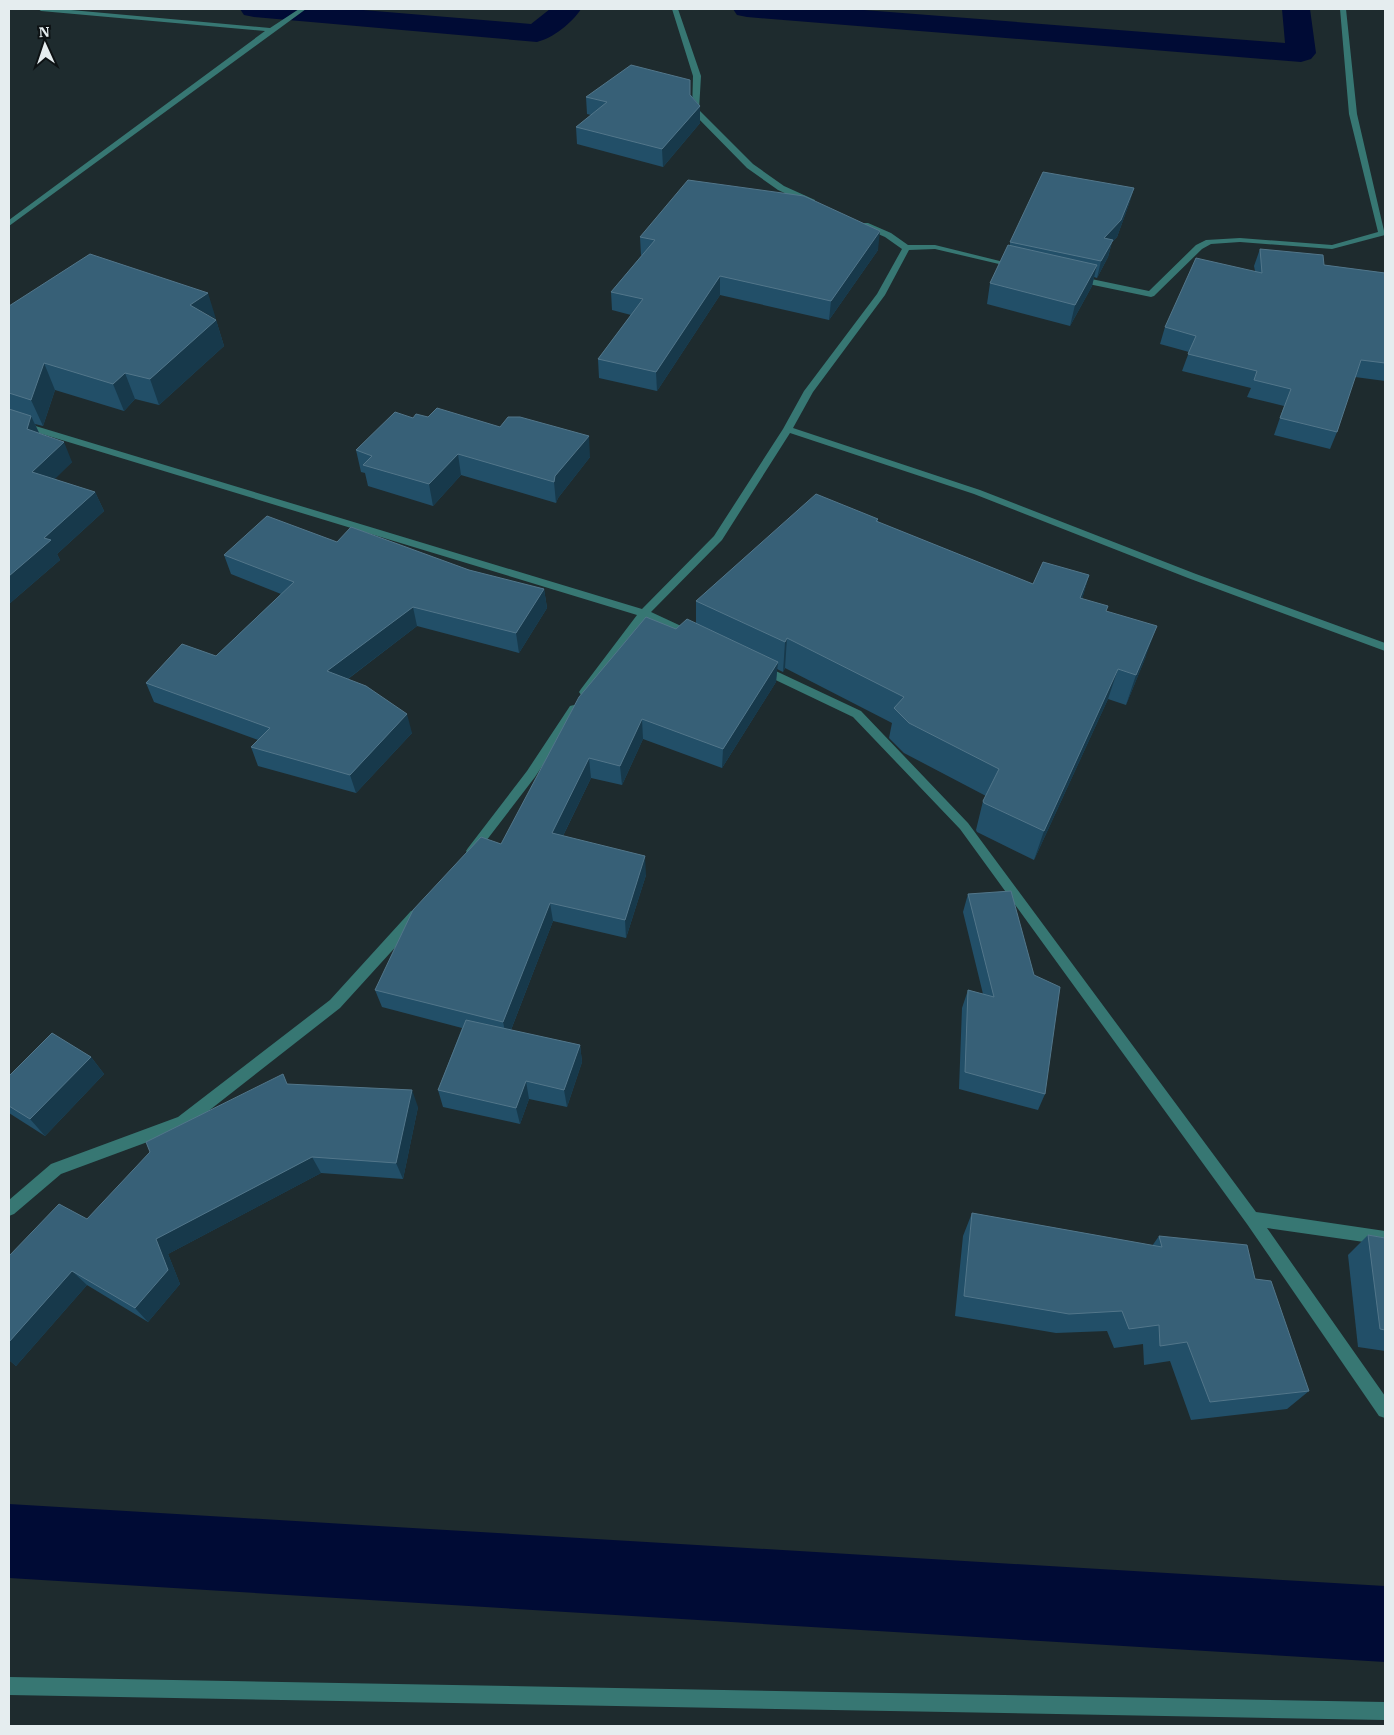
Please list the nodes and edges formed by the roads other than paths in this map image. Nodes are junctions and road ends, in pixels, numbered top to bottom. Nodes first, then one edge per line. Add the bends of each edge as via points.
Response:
1 (41, 9) edge
2 (302, 9) edge
3 (675, 9) edge
4 (1343, 9) edge
5 (271, 30) junction
6 (817, 205) edge
7 (852, 220) edge
8 (9, 224) edge
9 (1383, 233) edge
10 (906, 248) junction
11 (1021, 267) edge
12 (1067, 277) edge
13 (9, 421) edge
14 (788, 429) junction
15 (644, 613) junction
16 (706, 642) edge
17 (1385, 647) edge
18 (751, 664) edge
19 (466, 858) edge
20 (428, 902) edge
21 (9, 1209) edge
22 (1252, 1219) junction
23 (1385, 1238) edge
24 (1385, 1410) edge
25 (9, 1686) edge
26 (1385, 1711) edge

1 - 5 street
2 - 5 street
3 - 6 street via 696,76 695,110 750,166 781,188
4 - 9 street via 1353,114
5 - 8 street
7 - 10 street via 888,234
9 - 12 street via 1332,247 1240,240 1209,242 1199,247 1151,294
10 - 11 street via 935,247
10 - 14 street via 881,295 809,390
13 - 15 street
14 - 15 street via 718,538
14 - 17 street via 977,492
15 - 16 street
15 - 19 street via 601,669 531,774
18 - 22 street via 857,714 964,826
20 - 21 street via 336,1004 183,1122 56,1169
22 - 23 street
22 - 24 street
25 - 26 street

